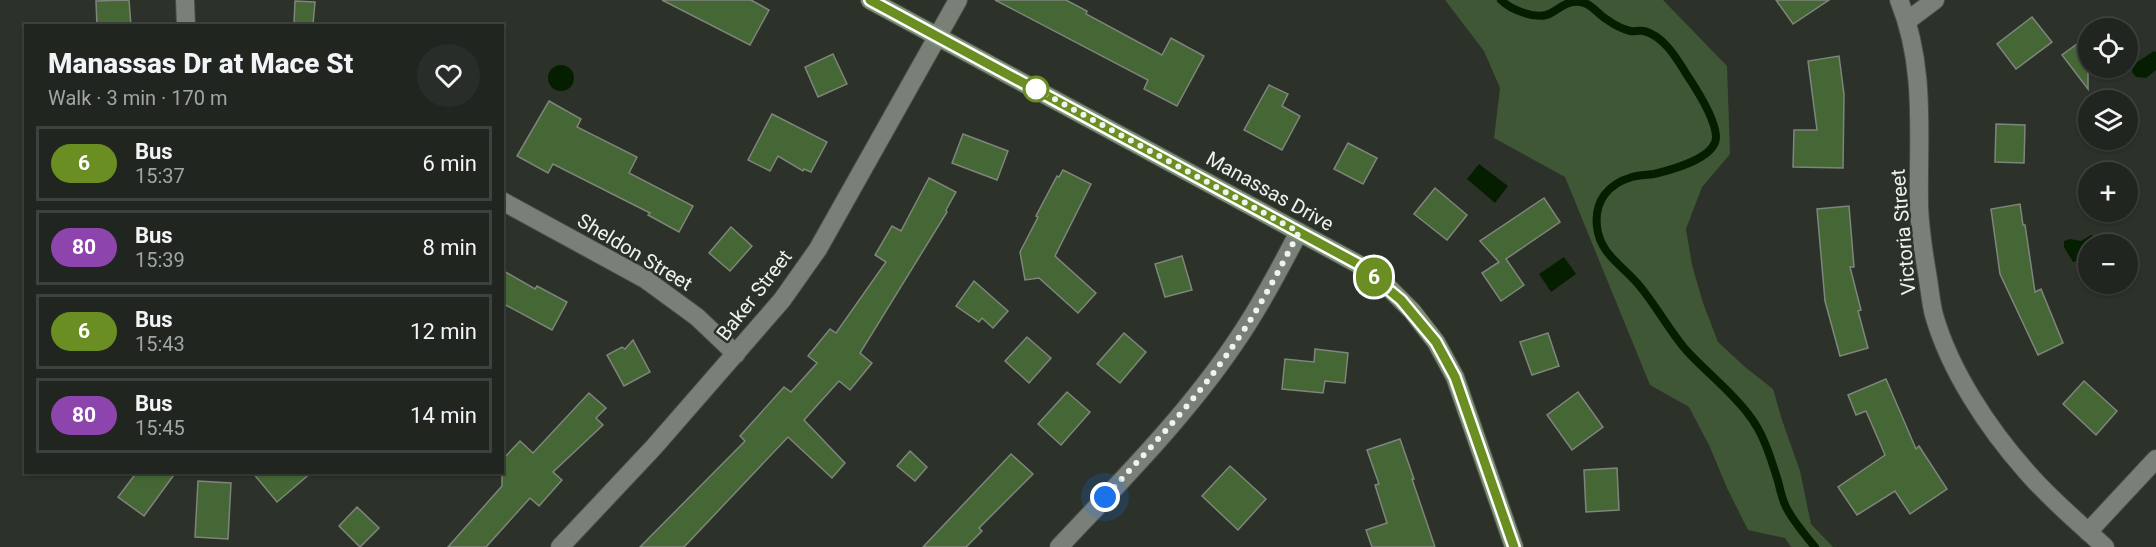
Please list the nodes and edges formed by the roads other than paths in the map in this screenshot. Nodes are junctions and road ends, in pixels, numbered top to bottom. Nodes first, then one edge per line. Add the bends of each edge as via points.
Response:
1 (184, 0) edge
2 (870, 0) edge
3 (958, 0) edge
4 (1899, 0) edge
5 (1935, 0) edge
6 (1907, 21) junction
7 (186, 24) edge
8 (938, 37) junction
9 (504, 202) edge
10 (1299, 232) junction
11 (736, 354) junction
12 (2156, 459) edge
13 (2088, 532) junction
14 (560, 547) edge
15 (1059, 547) edge
16 (1514, 547) edge
17 (2105, 547) edge

1 - 7 street
2 - 8 main road, Manassas Drive
3 - 8 street, Baker Street
4 - 6 street, Victoria Street
5 - 6 street
6 - 13 street, Victoria Street via 1916,56 1919,205 1934,315 1973,399 2001,441
8 - 10 main road, Manassas Drive
8 - 11 street, Baker Street via 818,249 782,300
9 - 11 street, Sheldon Street via 645,279 697,317
10 - 15 street via 1236,342 1193,400
10 - 16 main road, Manassas Drive via 1358,264 1389,288 1436,342 1455,377
11 - 14 street, Baker Street
12 - 13 street
13 - 17 street, Victoria Street

